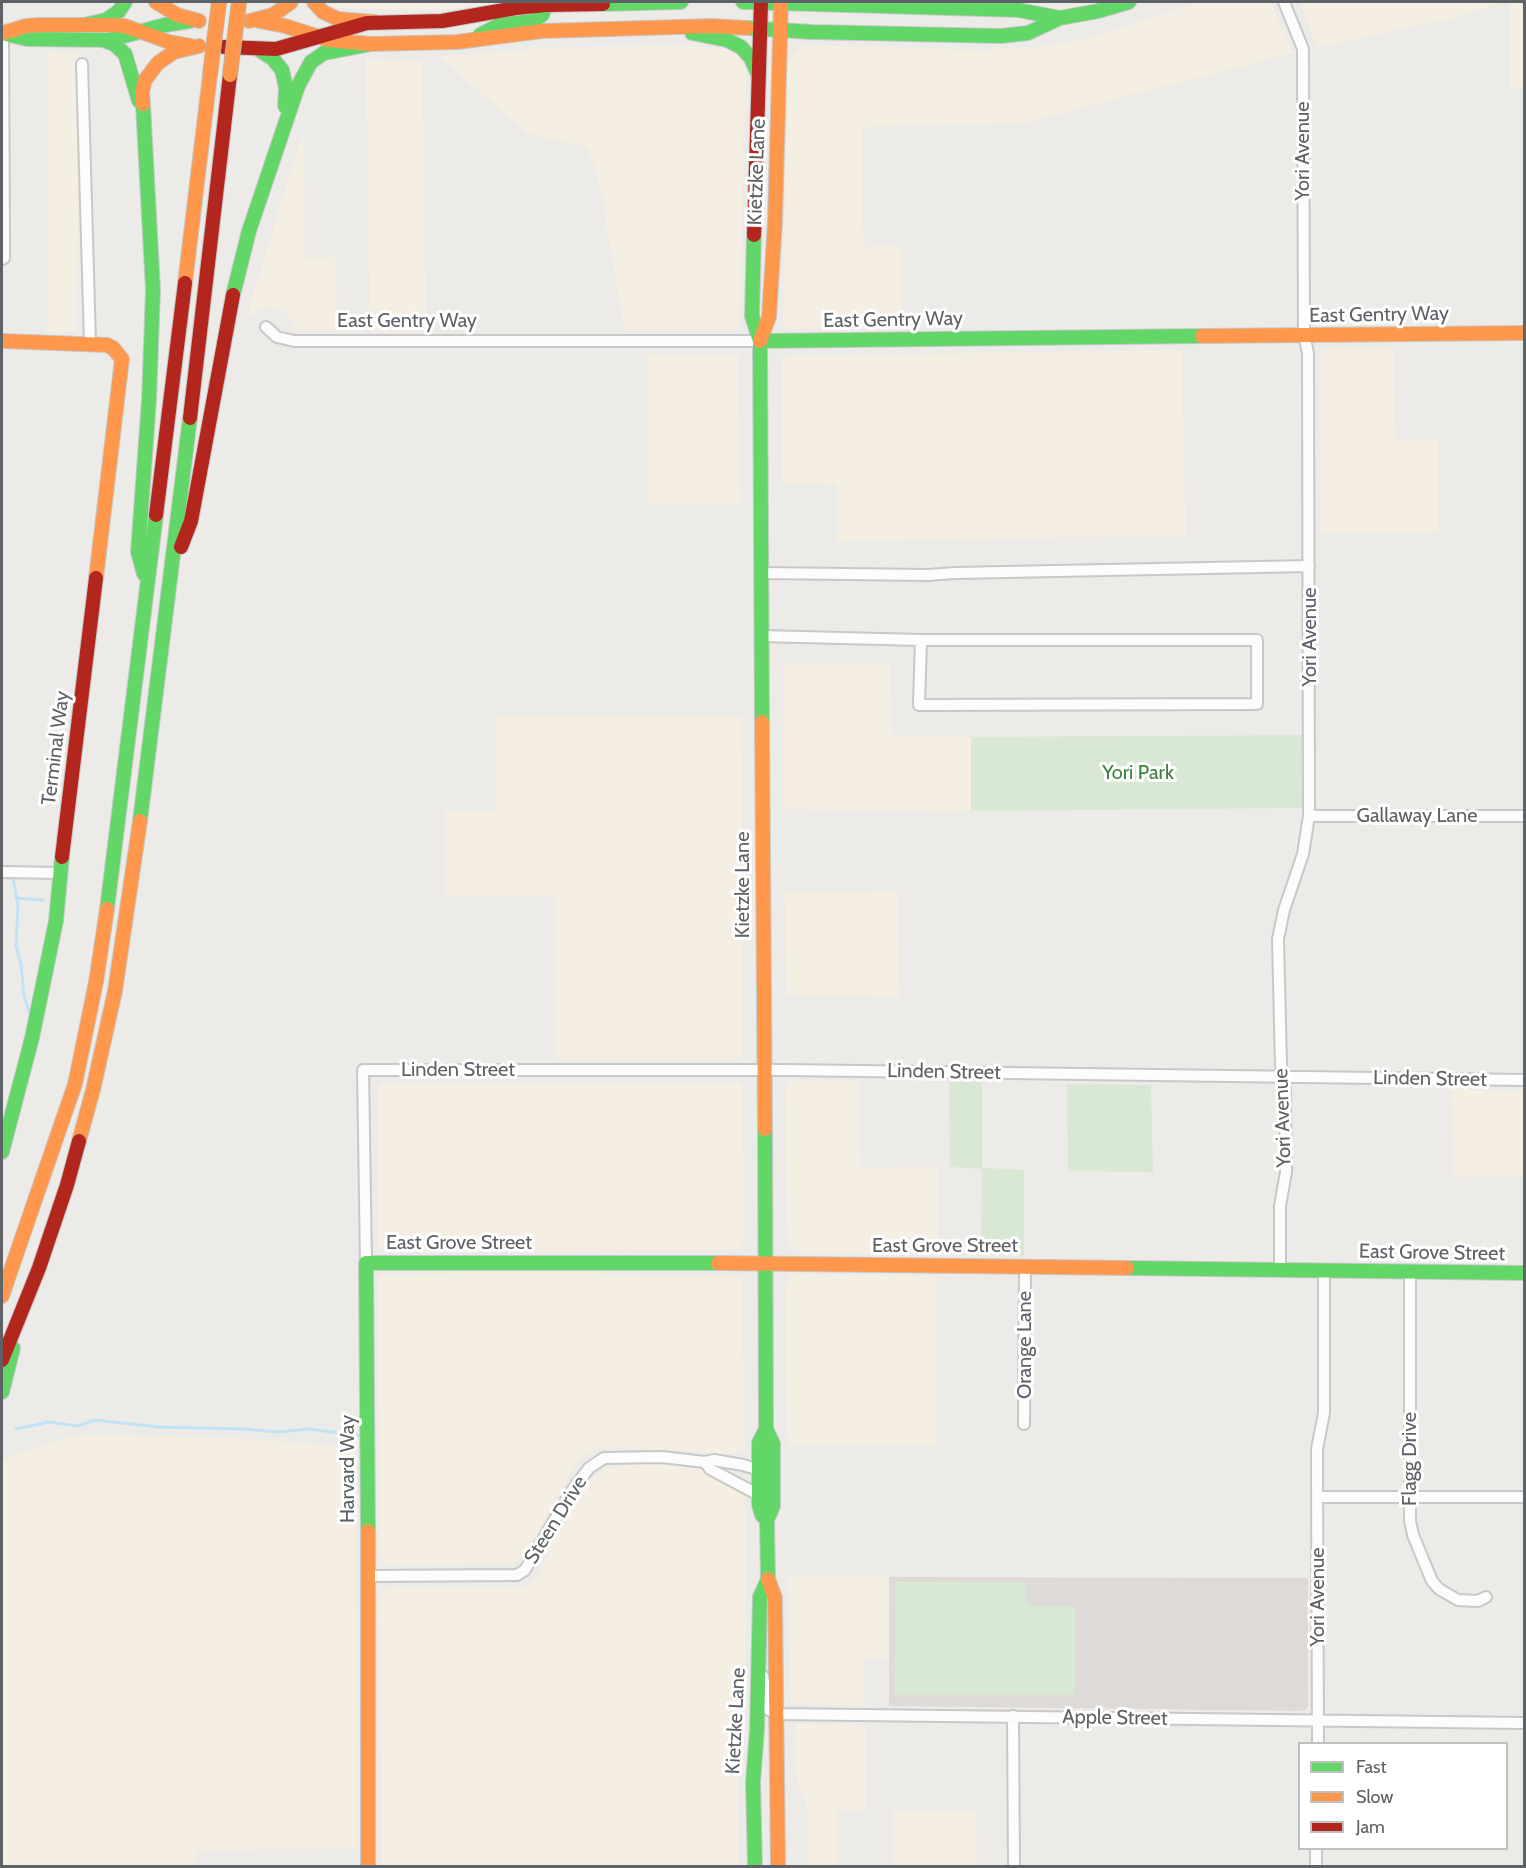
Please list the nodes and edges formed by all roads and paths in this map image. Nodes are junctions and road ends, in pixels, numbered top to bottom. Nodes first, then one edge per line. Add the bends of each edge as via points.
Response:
1 (125, 2) edge
2 (156, 2) edge
3 (219, 2) edge
4 (239, 2) edge
5 (291, 2) edge
6 (314, 2) edge
7 (681, 2) edge
8 (743, 2) edge
9 (760, 2) edge
10 (1284, 2) edge
11 (781, 3) edge
12 (1121, 3) edge
13 (546, 5) junction
14 (1060, 18) junction
15 (199, 21) junction
16 (249, 21) junction
17 (375, 22) junction
18 (84, 25) junction
19 (668, 27) junction
20 (759, 29) junction
21 (780, 30) junction
22 (142, 32) junction
23 (2, 33) edge
24 (316, 37) junction
25 (104, 40) junction
26 (473, 40) junction
27 (371, 44) junction
28 (199, 46) junction
29 (258, 49) junction
30 (82, 64) dead end
31 (758, 74) junction
32 (142, 115) junction
33 (278, 144) junction
34 (2, 259) edge
35 (266, 327) dead end
36 (1524, 333) edge
37 (1304, 335) junction
38 (2, 341) edge
39 (760, 341) junction
40 (90, 343) junction
41 (1310, 566) junction
42 (172, 569) junction
43 (761, 573) junction
44 (147, 588) junction
45 (761, 636) junction
46 (921, 640) junction
47 (1309, 816) junction
48 (1524, 816) edge
49 (2, 872) edge
50 (60, 873) junction
51 (763, 1070) junction
52 (363, 1071) joint
53 (1283, 1077) junction
54 (1524, 1080) edge
55 (2, 1152) edge
56 (366, 1263) junction
57 (766, 1263) junction
58 (1025, 1266) junction
59 (1280, 1270) junction
60 (1324, 1270) junction
61 (1410, 1272) junction
62 (1524, 1274) edge
63 (2, 1296) edge
64 (21, 1314) junction
65 (2, 1360) edge
66 (2, 1392) edge
67 (1024, 1424) dead end
68 (766, 1430) junction
69 (705, 1462) junction
70 (759, 1469) junction
71 (766, 1495) junction
72 (1317, 1497) junction
73 (1410, 1497) junction
74 (1524, 1497) edge
75 (368, 1576) junction
76 (768, 1579) junction
77 (1486, 1597) dead end
78 (759, 1648) junction
79 (777, 1714) junction
80 (1013, 1716) junction
81 (1318, 1721) junction
82 (1524, 1723) edge
83 (1318, 1742) edge
84 (1316, 1850) edge
85 (368, 1866) edge
86 (755, 1866) edge
87 (778, 1866) edge
88 (1014, 1866) edge
89 (1316, 1866) edge

1 - 18 main road via 106,20
2 - 15 main road via 177,15
3 - 44 main road, bridge
4 - 42 main road, bridge
5 - 16 main road via 273,15
6 - 17 main road via 338,19
7 - 13 main road
8 - 9 main road
9 - 11 main road
9 - 20 main road, Kietzke Lane
10 - 37 street, Yori Avenue via 1303,49
11 - 14 main road via 1018,10
11 - 21 main road, Kietzke Lane
12 - 14 main road
13 - 17 main road via 442,21
13 - 26 main road via 534,21 500,25
14 - 21 main road via 1028,33 1008,36
15 - 16 main road
15 - 22 main road
16 - 24 main road via 279,24
17 - 24 main road
18 - 22 main road via 125,26
18 - 23 main road via 26,26
19 - 20 main road
19 - 26 main road via 542,31
19 - 31 main road via 741,46
20 - 21 main road
20 - 31 main road, Kietzke Lane
21 - 39 main road, Kietzke Lane via 769,317
22 - 25 main road
22 - 28 main road via 169,42
23 - 25 main road via 27,39
23 - 34 street
24 - 27 main road
24 - 29 main road
25 - 32 main road via 119,48 129,62
26 - 27 main road
27 - 33 main road via 333,50 311,62 302,76
28 - 29 main road
28 - 32 main road via 174,52 151,71 142,92
29 - 33 main road via 273,58 285,78
30 - 40 street
31 - 39 main road, Kietzke Lane via 752,316
32 - 44 main road via 153,290 138,552
33 - 42 main road via 249,231 229,313 191,521
35 - 39 street, East Gentry Way via 277,337 294,341
36 - 37 main road, East Gentry Way
37 - 39 main road, East Gentry Way
37 - 41 street, Yori Avenue via 1308,354
38 - 40 main road
39 - 43 main road, Kietzke Lane
40 - 50 main road, Terminal Way via 113,348 122,359 122,369
41 - 43 street via 928,575
41 - 47 street, Yori Avenue
42 - 64 main road via 115,991 76,1152 49,1241
43 - 45 main road, Kietzke Lane
44 - 63 main road via 108,913 90,1015 75,1084
45 - 46 street
45 - 51 main road, Kietzke Lane
46 - 46 street via 1257,640 1257,704 919,705
47 - 48 street, Gallaway Lane
47 - 53 street, Yori Avenue via 1303,854 1278,939
49 - 50 street
50 - 55 main road, Terminal Way via 56,921 32,1038
51 - 52 street, Linden Street
51 - 53 street, Linden Street
51 - 57 main road, Kietzke Lane
52 - 56 street, Harvard Way
53 - 54 street, Linden Street
53 - 59 street, Yori Avenue via 1286,1172 1280,1206
56 - 57 main road, East Grove Street
56 - 75 main road, Harvard Way
57 - 58 main road, East Grove Street
57 - 68 main road, Kietzke Lane
58 - 59 main road, East Grove Street
58 - 67 street, Orange Lane
59 - 60 main road, East Grove Street
60 - 61 main road, East Grove Street
60 - 72 street, Yori Avenue via 1324,1413 1317,1449
61 - 62 main road, East Grove Street
61 - 73 street, Flagg Drive
64 - 65 main road
64 - 66 main road
68 - 70 main road, Kietzke Lane via 759,1443
68 - 71 main road, Kietzke Lane via 773,1444
69 - 70 street, Steen Drive via 714,1460
69 - 71 street, Steen Drive via 710,1469
69 - 75 street, Steen Drive via 662,1457 604,1458 589,1468 525,1570 514,1576
70 - 71 main road, Kietzke Lane
71 - 76 main road, Kietzke Lane via 759,1505 767,1520
72 - 73 street
72 - 81 street, Yori Avenue
73 - 74 street
73 - 77 street, Flagg Drive via 1413,1535 1432,1581 1458,1600
75 - 85 main road, Harvard Way
76 - 78 main road, Kietzke Lane via 760,1597
76 - 79 main road, Kietzke Lane via 775,1598
78 - 79 street via 769,1710
78 - 86 main road, Kietzke Lane via 753,1788
79 - 80 street, Apple Street
79 - 87 main road, Kietzke Lane
80 - 81 street, Apple Street
80 - 88 street
81 - 82 street, Apple Street
81 - 83 street, Yori Avenue
84 - 89 street

